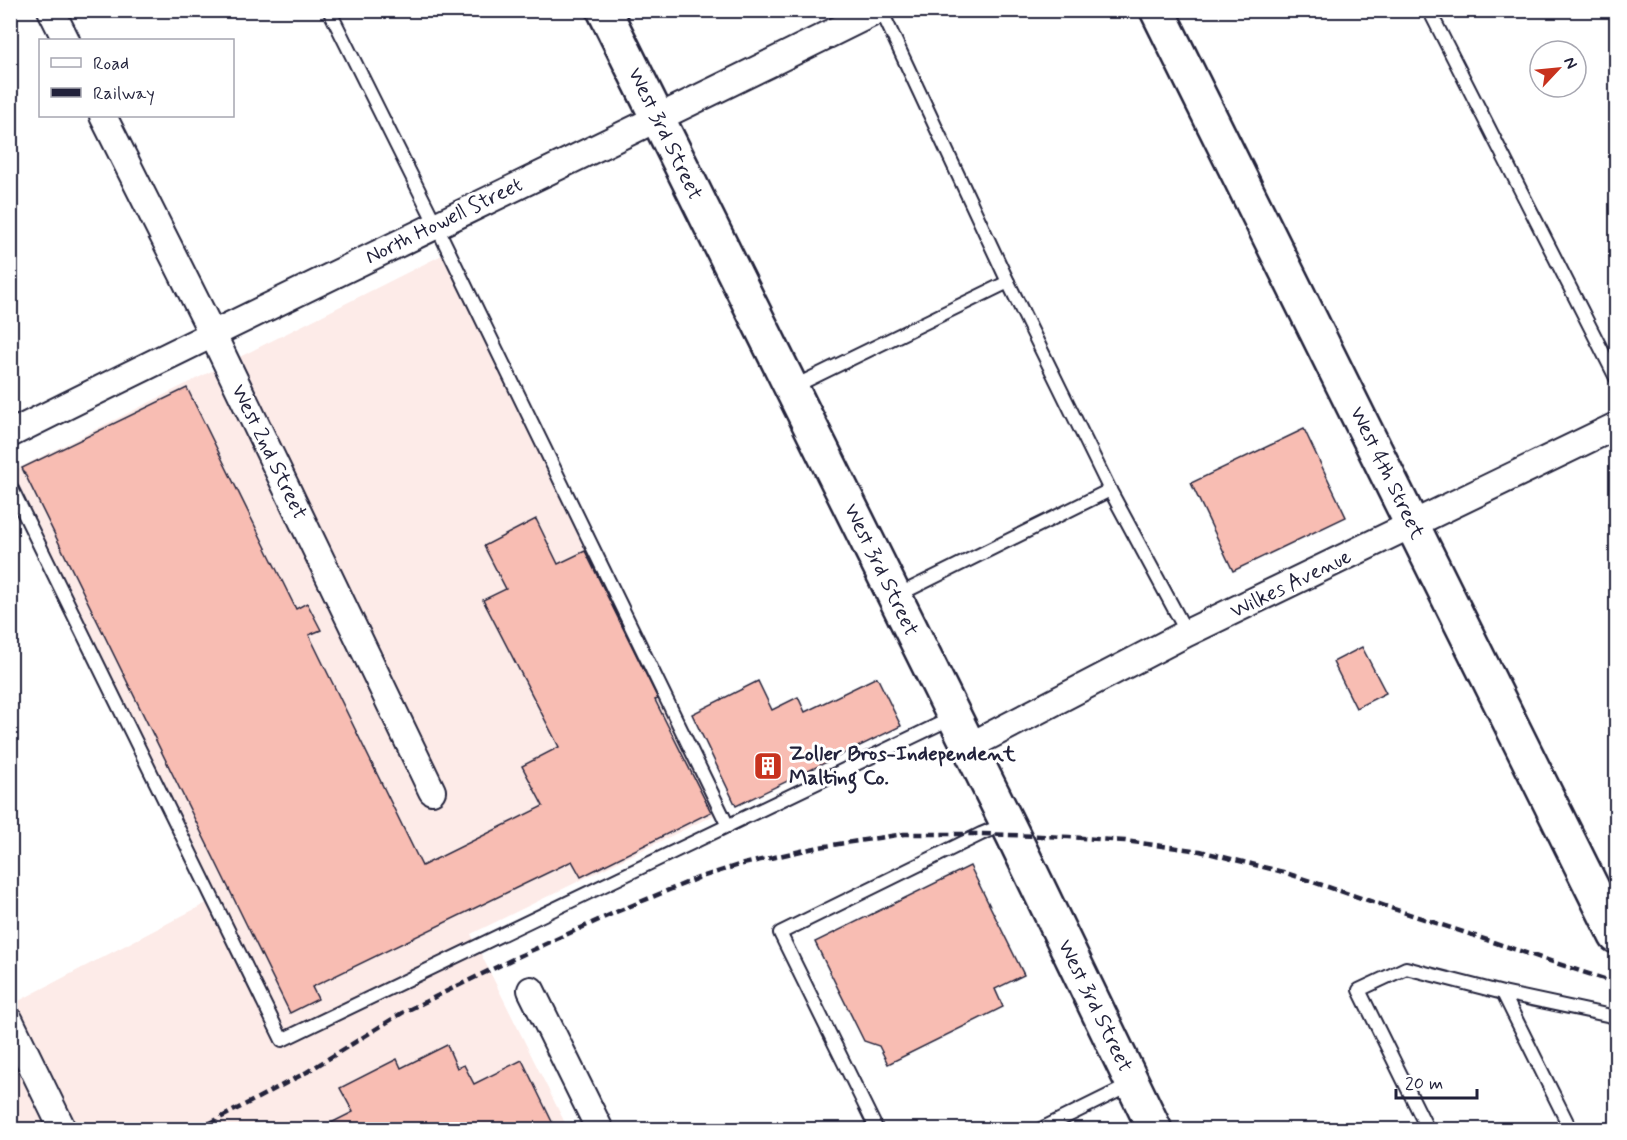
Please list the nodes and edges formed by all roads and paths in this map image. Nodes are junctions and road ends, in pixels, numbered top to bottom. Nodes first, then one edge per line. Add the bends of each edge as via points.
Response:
1 (51, 10) edge
2 (329, 10) edge
3 (604, 10) edge
4 (879, 10) edge
5 (1158, 10) edge
6 (1430, 10) edge
7 (66, 39) edge
8 (104, 117) edge
9 (658, 119) junction
10 (436, 225) junction
11 (1008, 282) junction
12 (212, 333) junction
13 (1617, 378) edge
14 (791, 388) junction
15 (1617, 426) edge
16 (10, 434) edge
17 (10, 485) edge
18 (1110, 490) junction
19 (1412, 524) junction
20 (894, 597) junction
21 (1187, 633) junction
22 (954, 717) junction
23 (968, 747) junction
24 (432, 790) dead end
25 (1006, 823) junction
26 (728, 826) junction
27 (1617, 936) edge
28 (531, 990) dead end
29 (1503, 993) junction
30 (1617, 1017) edge
31 (10, 1021) edge
32 (1133, 1084) junction
33 (63, 1130) edge
34 (600, 1130) edge
35 (877, 1130) edge
36 (1039, 1130) edge
37 (1155, 1130) edge
38 (1428, 1130) edge
39 (1571, 1130) edge

1 - 7 street
2 - 10 lane
3 - 9 main road, West 3rd Street
4 - 9 street, North Howell Street
4 - 11 lane
5 - 19 main road, West 4th Street
6 - 13 lane
8 - 12 street, West 2nd Street
9 - 10 street, North Howell Street
9 - 14 main road, West 3rd Street
10 - 12 street, North Howell Street
10 - 26 lane
11 - 14 lane
11 - 18 lane
12 - 16 street, North Howell Street
12 - 24 street, West 2nd Street
14 - 20 main road, West 3rd Street
15 - 19 street, Wilkes Avenue
17 - 26 lane via 282,1040
18 - 20 lane
18 - 21 lane
19 - 21 street, Wilkes Avenue
19 - 27 main road, West 4th Street
20 - 22 main road, West 3rd Street
21 - 23 street, Wilkes Avenue
22 - 23 main road, West 3rd Street
22 - 26 lane
23 - 25 main road, West 3rd Street
25 - 32 main road, West 3rd Street
25 - 35 lane via 780,933
28 - 34 street
29 - 30 lane
29 - 38 lane via 1406,968 1359,990
29 - 39 lane
31 - 33 street
32 - 36 lane
32 - 37 main road, West 3rd Street

